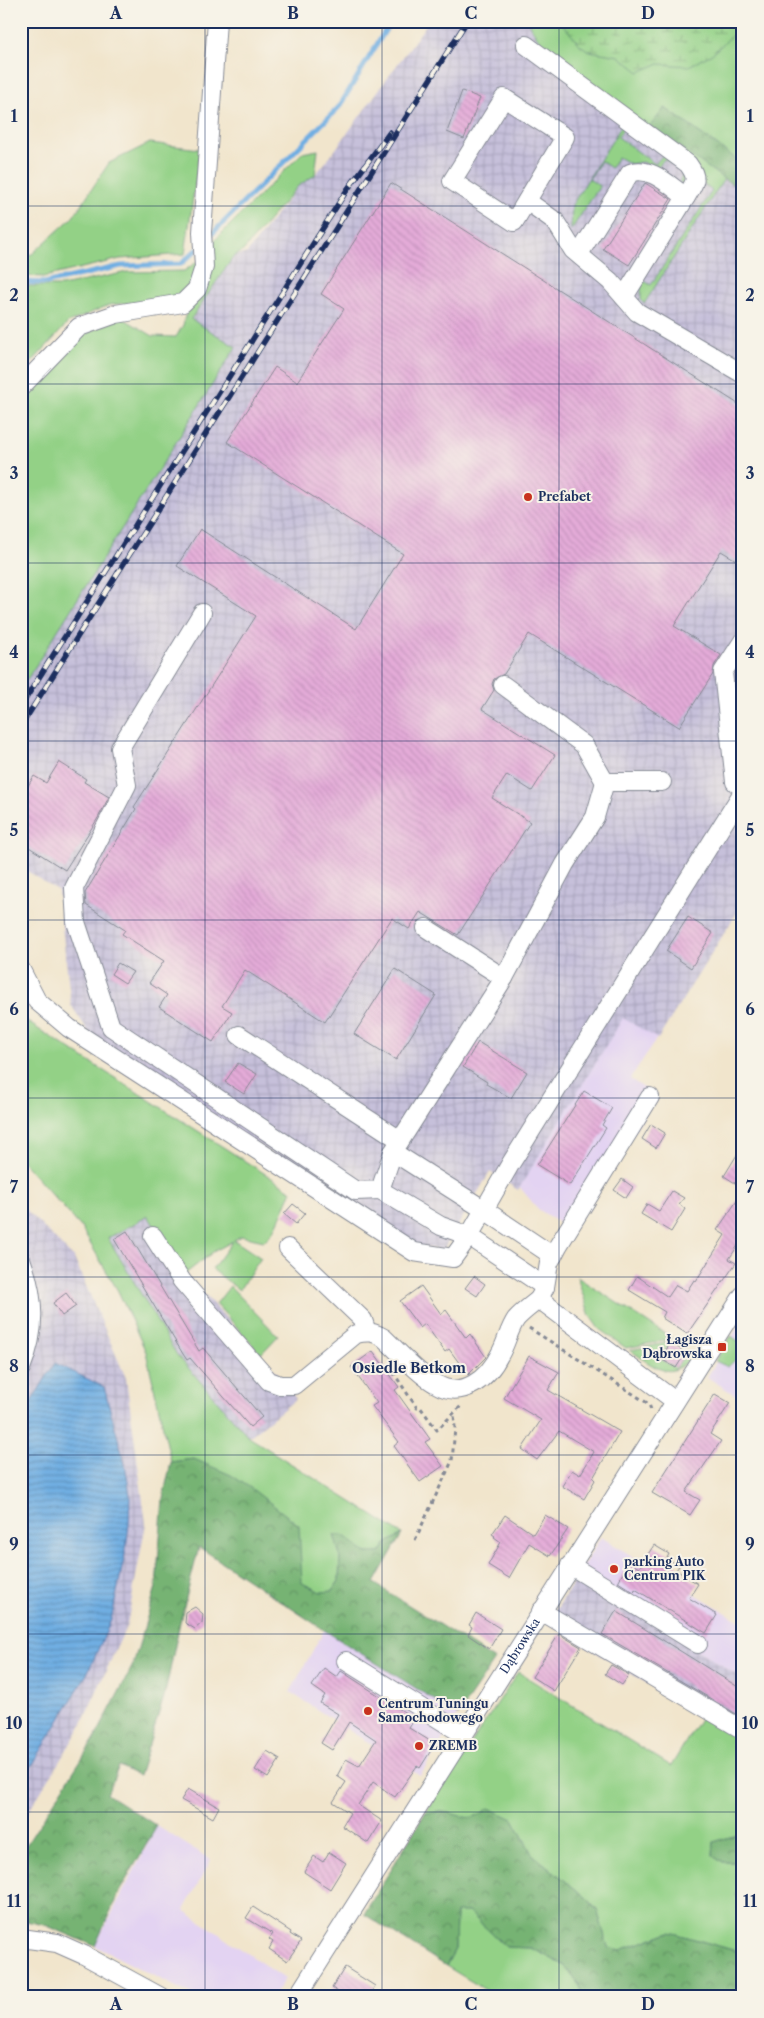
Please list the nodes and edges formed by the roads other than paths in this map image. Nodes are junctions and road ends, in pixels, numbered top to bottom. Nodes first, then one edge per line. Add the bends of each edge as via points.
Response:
1 (217, 21) edge
2 (526, 45) dead end
3 (686, 197) junction
4 (527, 201) junction
5 (578, 254) junction
6 (624, 297) junction
7 (743, 374) edge
8 (21, 387) edge
9 (202, 613) dead end
10 (743, 641) edge
11 (503, 685) dead end
12 (605, 782) junction
13 (662, 782) dead end
14 (743, 790) edge
15 (426, 928) dead end
16 (21, 970) edge
17 (504, 978) junction
18 (239, 1035) dead end
19 (650, 1096) dead end
20 (397, 1146) junction
21 (380, 1190) junction
22 (483, 1209) junction
23 (153, 1236) dead end
24 (469, 1236) junction
25 (288, 1248) dead end
26 (553, 1256) junction
27 (21, 1259) edge
28 (542, 1293) junction
29 (743, 1295) edge
30 (367, 1332) junction
31 (21, 1368) edge
32 (675, 1401) junction
33 (570, 1565) junction
34 (541, 1611) junction
35 (698, 1644) dead end
36 (346, 1661) dead end
37 (743, 1730) edge
38 (463, 1734) junction
39 (21, 1938) edge
40 (161, 1997) edge
41 (296, 1997) edge

1 - 8 street via 202,232 204,266 197,289 183,303 116,314 80,327
2 - 3 street via 688,164 696,182
3 - 5 street via 650,173 639,170 630,173
3 - 6 street
4 - 4 street via 565,137 504,98 452,181 514,222
4 - 5 street via 555,221
5 - 6 street
6 - 7 street via 637,312
9 - 21 street via 120,748 127,785 74,888 76,922 111,1027 356,1191
10 - 14 street via 723,672 735,782
11 - 12 street via 584,745
12 - 13 street
12 - 17 street via 594,816
14 - 22 street
15 - 17 street
16 - 24 street via 37,1001 69,1028 414,1252 453,1258
17 - 20 street
18 - 20 street
19 - 26 street
20 - 21 street
20 - 22 street
21 - 24 street via 442,1226
22 - 24 street
22 - 26 street
23 - 30 street via 182,1281 269,1381 280,1386 294,1385 356,1334
24 - 28 street
25 - 30 street via 363,1320
26 - 28 street
27 - 31 street via 29,1280 34,1311 30,1349
28 - 30 street via 516,1319 490,1372 476,1384 462,1389 436,1385 384,1338
28 - 32 street
29 - 32 street, Dąbrowska
32 - 33 street, Dąbrowska
33 - 34 street, Dąbrowska
33 - 35 street
34 - 37 street
34 - 38 street, Dąbrowska
36 - 38 street
38 - 41 street, Dąbrowska
39 - 40 street via 57,1943

